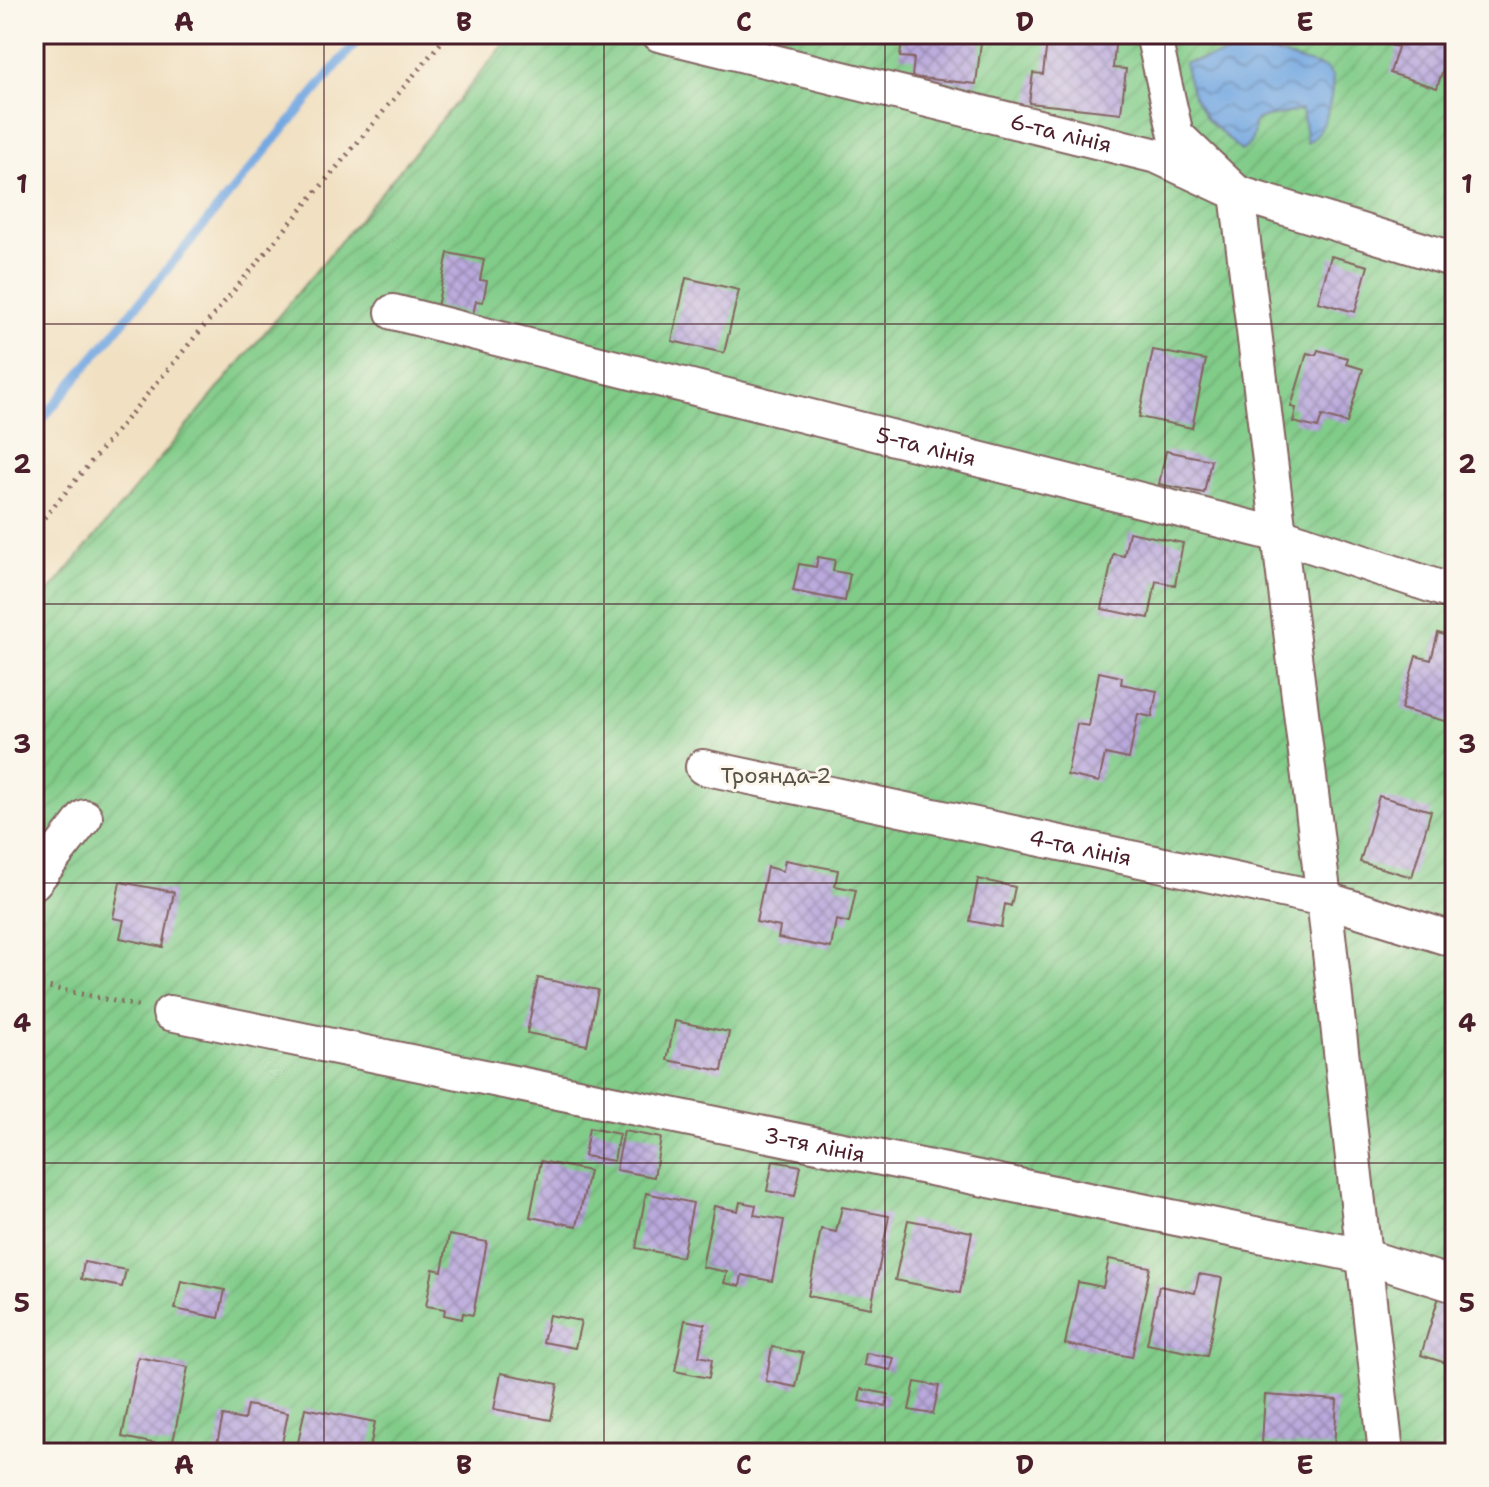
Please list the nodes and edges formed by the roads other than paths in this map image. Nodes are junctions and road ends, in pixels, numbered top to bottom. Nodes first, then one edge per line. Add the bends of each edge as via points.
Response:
1 (659, 34) edge
2 (1153, 34) edge
3 (1237, 193) junction
4 (1455, 260) edge
5 (393, 312) dead end
6 (1280, 535) junction
7 (1455, 593) edge
8 (703, 767) dead end
9 (85, 817) dead end
10 (34, 882) edge
11 (1324, 899) junction
12 (1455, 940) edge
13 (170, 1013) road end
14 (1363, 1256) junction
15 (1455, 1285) edge
16 (1386, 1453) edge

1 - 3 street, 6-та лінія via 1157,156
2 - 3 street via 1176,135
3 - 4 street, 6-та лінія
3 - 6 street
5 - 6 street, 5-та лінія
6 - 7 street, 5-та лінія
6 - 11 street
8 - 11 street, 4-та лінія
9 - 10 street
11 - 12 street, 4-та лінія
11 - 14 street
13 - 14 street, 3-тя лінія
14 - 15 street, 3-тя лінія
14 - 16 street

